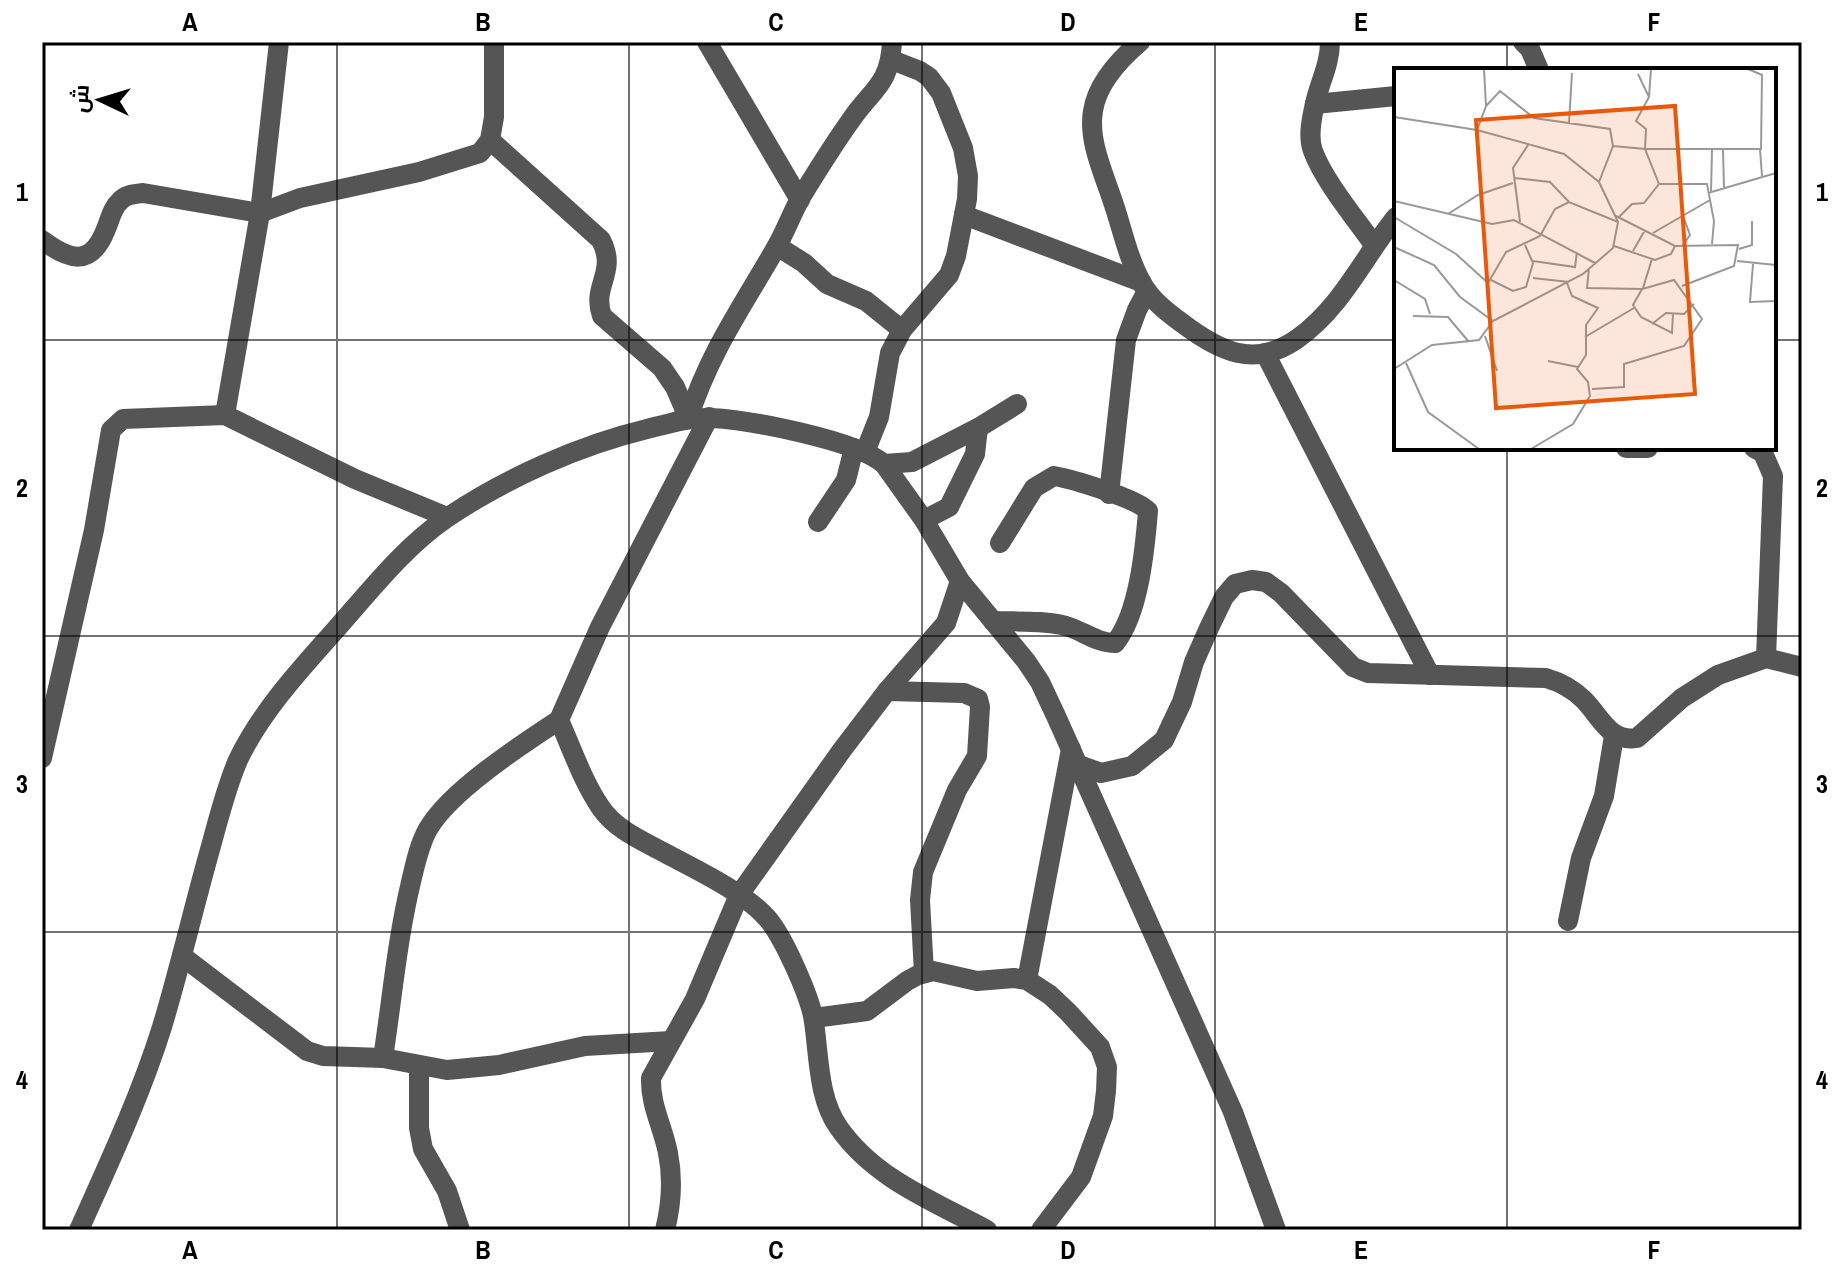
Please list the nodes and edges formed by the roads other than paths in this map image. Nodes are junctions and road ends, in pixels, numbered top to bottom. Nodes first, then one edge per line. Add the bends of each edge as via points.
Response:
1 (279, 42) edge
2 (494, 42) edge
3 (707, 42) edge
4 (1140, 42) edge
5 (1330, 42) edge
6 (1523, 42) edge
7 (892, 51) edge
8 (1538, 68) edge
9 (1394, 96) edge
10 (1315, 104) junction
11 (490, 140) junction
12 (800, 200) junction
13 (260, 213) junction
14 (964, 215) junction
15 (1394, 220) edge
16 (42, 240) edge
17 (1374, 245) junction
18 (777, 246) junction
19 (1144, 287) junction
20 (902, 330) junction
21 (1265, 353) junction
22 (1017, 404) dead end
23 (225, 415) junction
24 (690, 419) junction
25 (978, 428) junction
26 (859, 450) junction
27 (1758, 450) edge
28 (884, 464) junction
29 (1109, 494) junction
30 (447, 517) junction
31 (924, 520) junction
32 (818, 522) dead end
33 (1000, 543) dead end
34 (960, 581) junction
35 (993, 621) junction
36 (1766, 658) junction
37 (1802, 667) edge
38 (1430, 675) junction
39 (50, 682) edge
40 (887, 691) junction
41 (559, 720) junction
42 (1614, 736) junction
43 (1073, 756) junction
44 (42, 758) edge
45 (739, 895) junction
46 (1568, 921) dead end
47 (182, 956) junction
48 (924, 973) junction
49 (1027, 980) junction
50 (814, 1018) junction
51 (671, 1041) junction
52 (383, 1058) junction
53 (419, 1066) junction
54 (79, 1230) edge
55 (460, 1230) edge
56 (665, 1230) edge
57 (987, 1230) edge
58 (1041, 1230) edge
59 (1276, 1230) edge

1 - 13 street
2 - 11 street
3 - 12 street
4 - 19 street via 1103,85 1093,110 1094,145
5 - 10 street
6 - 8 street
7 - 12 street via 878,89 852,117
7 - 14 street via 929,77 941,93 963,148 968,176
9 - 10 street
10 - 17 street via 1312,149
11 - 13 street via 480,153
11 - 24 street via 601,240 609,260 600,291 602,316 662,368
12 - 18 street
13 - 16 street via 132,194 117,203 104,234 86,255 67,256
13 - 23 street
14 - 19 street
14 - 20 street via 949,275
15 - 17 street
17 - 21 street via 1327,313 1295,340
18 - 20 street
18 - 24 street via 720,340
19 - 21 street via 1169,314 1221,349
19 - 29 street via 1126,340
20 - 26 street via 890,353 879,417
21 - 38 street
22 - 25 street
23 - 30 street
23 - 39 street via 123,419 111,430 94,530
24 - 26 street via 788,431
24 - 30 street via 582,447
24 - 41 street
25 - 28 street via 912,462
25 - 31 street via 975,454 949,507
26 - 28 street
26 - 32 street
27 - 36 street via 1773,476
28 - 31 street
29 - 33 street via 1066,478 1044,480 1025,499
29 - 35 street via 1148,511 1136,594 1119,639 1106,643 1065,626
30 - 47 street via 358,605 255,728 224,799
31 - 34 street
34 - 35 street
34 - 40 street via 946,623
35 - 43 street via 1040,682
36 - 37 street
36 - 42 street via 1718,675 1637,738
38 - 42 street via 1558,681 1583,699
38 - 43 street via 1368,673 1353,667 1281,593 1266,582 1241,582 1224,597 1164,740 1132,766 1101,773
39 - 44 street
40 - 45 street
40 - 48 street via 964,693 978,699 980,707 977,756 923,872
41 - 45 street via 602,810 632,837
41 - 52 street via 447,804 428,830 405,908
42 - 46 street via 1604,796 1581,858
43 - 49 street
43 - 59 street via 1233,1112
45 - 50 street via 767,917
45 - 51 street via 695,999
47 - 52 street via 307,1051
47 - 54 street via 141,1087
48 - 49 street via 946,972 977,981
48 - 50 street via 867,1011
49 - 58 street via 1087,1030 1107,1067 1103,1116 1081,1177
50 - 57 street via 822,1081 838,1127 878,1170 904,1188
51 - 53 street via 585,1046 476,1068
51 - 56 street via 651,1078 671,1179
52 - 53 street
53 - 55 street via 423,1149 447,1191

